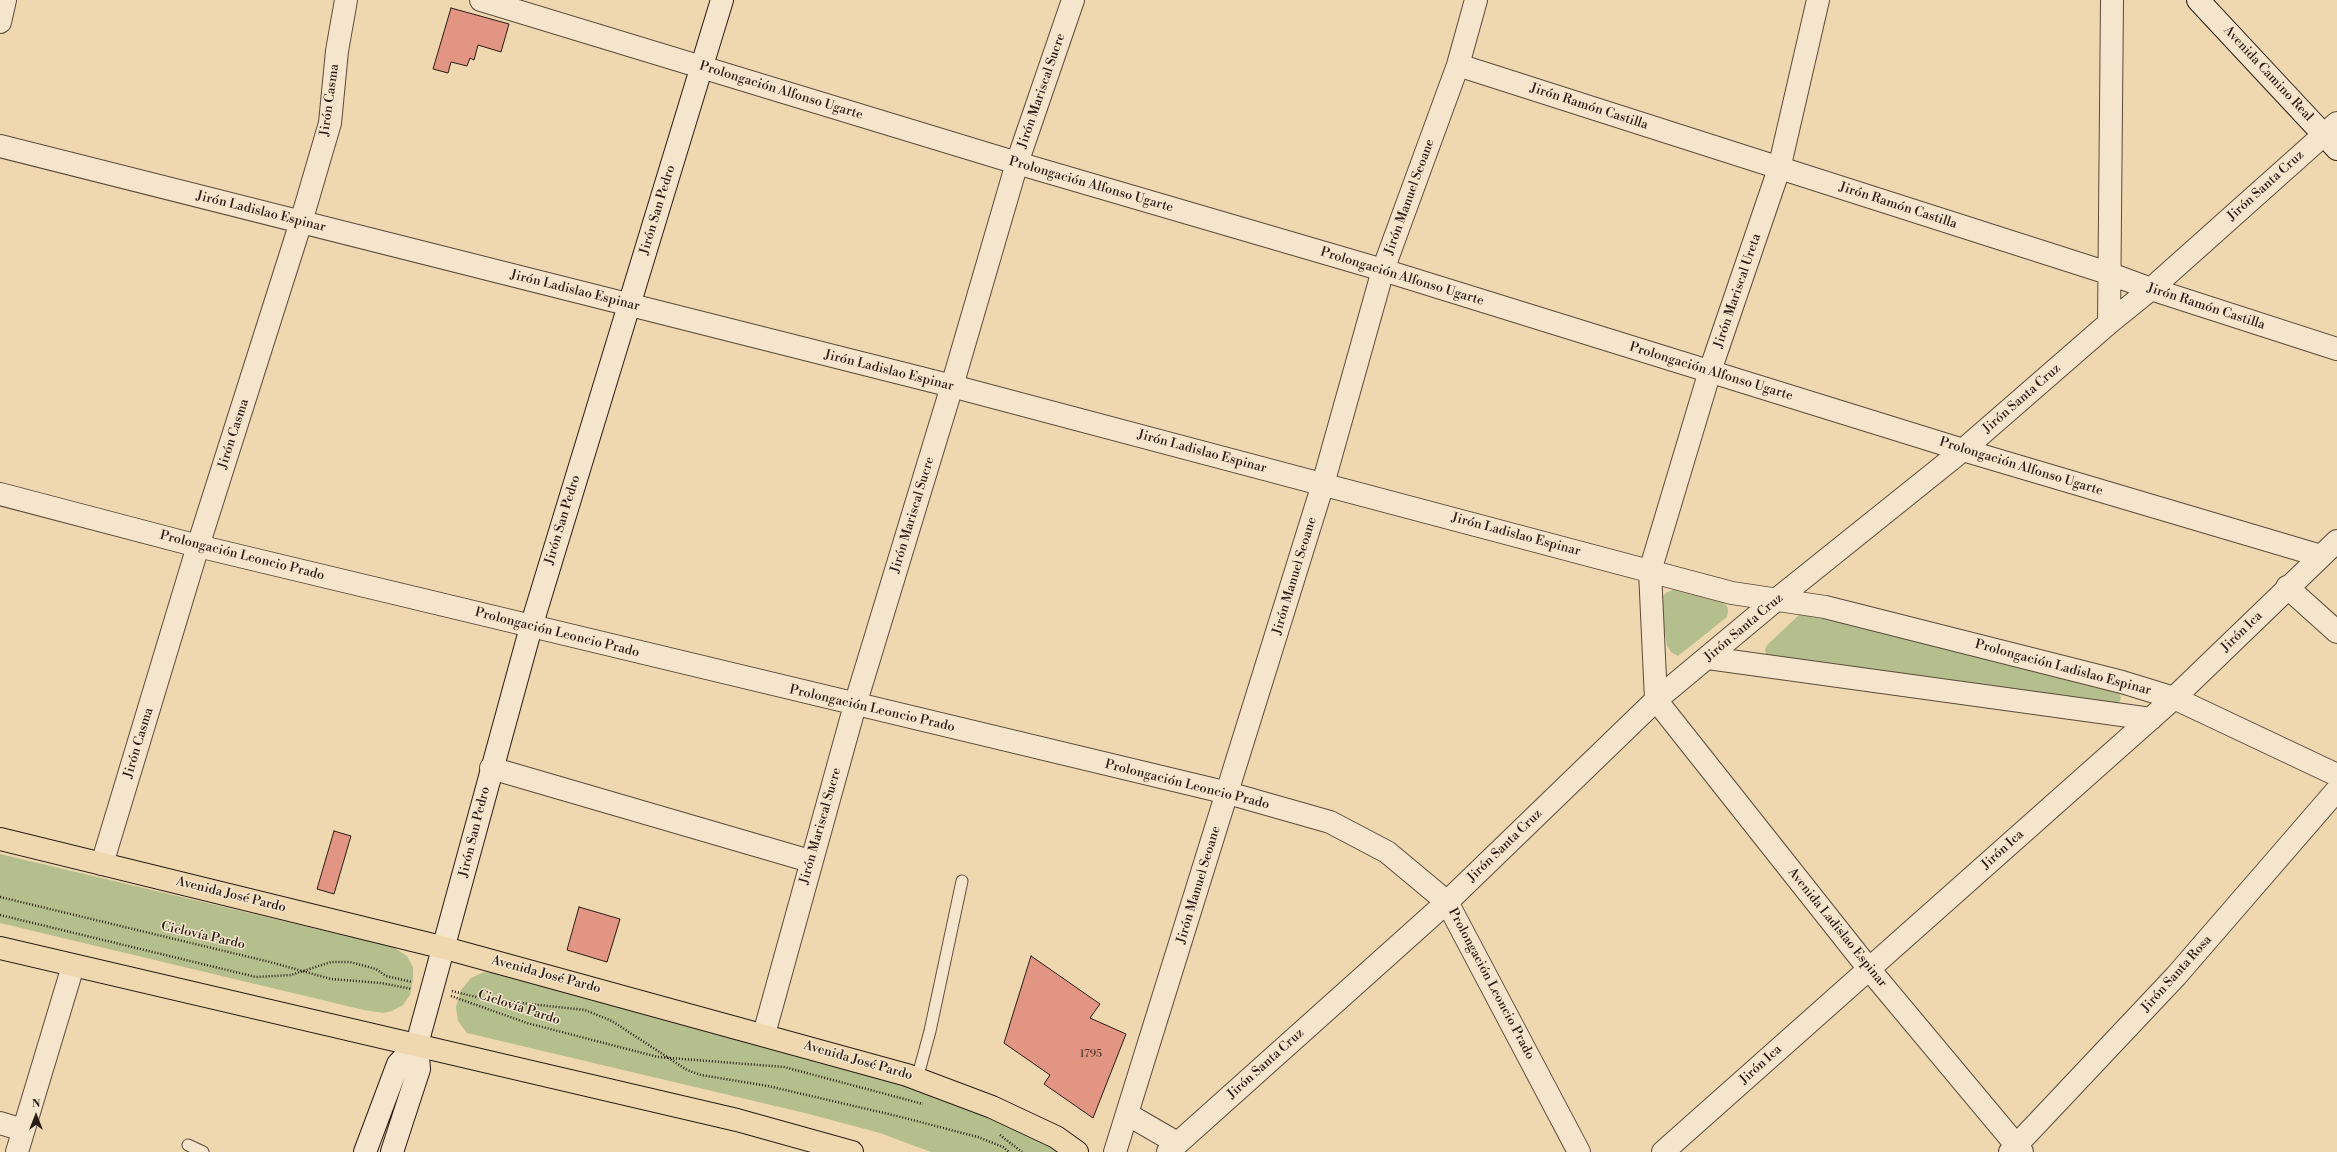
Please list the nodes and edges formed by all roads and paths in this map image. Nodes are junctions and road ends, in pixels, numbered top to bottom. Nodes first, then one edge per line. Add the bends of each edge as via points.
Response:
1 (6, 0) edge
2 (346, 0) edge
3 (481, 0) edge
4 (722, 0) edge
5 (1073, 0) edge
6 (1476, 0) edge
7 (1818, 0) edge
8 (2112, 0) edge
9 (2198, 0) edge
10 (0, 22) edge
11 (1458, 65) junction
12 (701, 67) junction
13 (2333, 135) edge
14 (0, 146) edge
15 (1017, 163) junction
16 (1780, 169) junction
17 (301, 222) junction
18 (1383, 270) junction
19 (2108, 273) junction
20 (2151, 289) junction
21 (629, 305) junction
22 (2109, 323) junction
23 (2337, 349) edge
24 (1710, 371) junction
25 (952, 386) junction
26 (1963, 450) junction
27 (1323, 484) junction
28 (0, 494) edge
29 (2337, 541) edge
30 (198, 546) junction
31 (2321, 556) junction
32 (1650, 571) junction
33 (2287, 588) junction
34 (1776, 600) junction
35 (531, 627) junction
36 (2337, 632) edge
37 (1708, 658) junction
38 (2174, 698) junction
39 (1656, 700) junction
40 (855, 705) junction
41 (2151, 719) junction
42 (491, 768) junction
43 (2337, 775) edge
44 (2337, 790) edge
45 (1228, 793) junction
46 (0, 838) edge
47 (810, 861) junction
48 (102, 864) junction
49 (962, 881) dead end
50 (0, 897) edge
51 (1447, 902) junction
52 (0, 915) edge
53 (0, 948) edge
54 (445, 948) junction
55 (73, 966) junction
56 (1869, 969) junction
57 (303, 971) junction
58 (433, 990) junction
59 (764, 1034) junction
60 (417, 1044) junction
61 (672, 1060) junction
62 (917, 1079) junction
63 (928, 1104) dead end
64 (1127, 1114) junction
65 (0, 1123) edge
66 (23, 1130) junction
67 (997, 1132) dead end
68 (188, 1145) dead end
69 (1173, 1148) edge
70 (2016, 1150) edge
71 (17, 1152) edge
72 (203, 1152) edge
73 (365, 1152) edge
74 (392, 1152) edge
75 (852, 1152) edge
76 (1009, 1152) edge
77 (1022, 1152) edge
78 (1077, 1152) edge
79 (1115, 1152) edge
80 (1579, 1152) edge
81 (1663, 1152) edge

1 - 10 street
2 - 17 street, Jirón Casma via 337,51 330,123
3 - 12 street, Prolongación Alfonso Ugarte
4 - 12 street, Jirón San Pedro
5 - 15 street, Jirón Mariscal Sucre
6 - 11 street, Jirón Manuel Seoane
7 - 16 street, Jirón Mariscal Ureta
8 - 19 street
9 - 13 street, Avenida Camino Real
11 - 16 street, Jirón Ramón Castilla
11 - 18 street, Jirón Manuel Seoane
12 - 15 street, Prolongación Alfonso Ugarte
12 - 21 street, Jirón San Pedro
13 - 20 street, Jirón Santa Cruz
14 - 17 street, Jirón Ladislao Espinar
15 - 18 street, Prolongación Alfonso Ugarte
15 - 25 street, Jirón Mariscal Sucre
16 - 19 street, Jirón Ramón Castilla
16 - 24 street, Jirón Mariscal Ureta
17 - 21 street, Jirón Ladislao Espinar
17 - 30 street, Jirón Casma
18 - 24 street, Prolongación Alfonso Ugarte
18 - 27 street, Jirón Manuel Seoane
19 - 20 street, Jirón Ramón Castilla
19 - 22 street
20 - 22 street, Jirón Santa Cruz
20 - 23 street, Jirón Ramón Castilla
21 - 25 street, Jirón Ladislao Espinar
21 - 35 street, Jirón San Pedro
22 - 26 street, Jirón Santa Cruz
24 - 26 street, Prolongación Alfonso Ugarte
24 - 32 street, Jirón Mariscal Ureta
25 - 27 street, Jirón Ladislao Espinar
25 - 40 street, Jirón Mariscal Sucre
26 - 31 street, Prolongación Alfonso Ugarte
26 - 34 street, Jirón Santa Cruz
27 - 32 street, Jirón Ladislao Espinar
27 - 45 street, Jirón Manuel Seoane
28 - 30 street, Prolongación Leoncio Prado
29 - 31 street, Jirón Ica
30 - 35 street, Prolongación Leoncio Prado
30 - 48 street, Jirón Casma
31 - 33 street, Jirón Ica
32 - 34 street, Jirón Ladislao Espinar via 1732,594
32 - 39 street, Jirón Mariscal Ureta
33 - 36 street
33 - 38 street, Jirón Ica
34 - 37 street, Jirón Santa Cruz
34 - 38 street, Prolongación Ladislao Espinar via 1825,607 2114,680
35 - 40 street, Prolongación Leoncio Prado
35 - 42 street, Jirón San Pedro
37 - 39 street, Jirón Santa Cruz
37 - 41 street, Prolongación Ladislao Espinar
38 - 41 street, Jirón Ica
38 - 43 street, Prolongación Ladislao Espinar
39 - 51 street, Jirón Santa Cruz
39 - 56 street, Avenida Ladislao Espinar
40 - 45 street, Prolongación Leoncio Prado
40 - 47 street, Jirón Mariscal Sucre
41 - 56 street, Jirón Ica
42 - 47 street
42 - 54 street, Jirón San Pedro
44 - 70 street, Jirón Santa Rosa via 2176,976
45 - 51 street, Prolongación Leoncio Prado via 1330,822 1387,852
45 - 64 street, Jirón Manuel Seoane
46 - 48 main road, Avenida José Pardo
47 - 59 street, Jirón Mariscal Sucre
48 - 54 main road, Avenida José Pardo
49 - 62 lane via 930,1031
50 - 57 path, Ciclovía Pardo
51 - 69 street, Jirón Santa Cruz
51 - 80 street, Prolongación Leoncio Prado
52 - 57 path via 256,977 291,975
53 - 55 main road
54 - 58 street, Jirón San Pedro
54 - 59 main road, Avenida José Pardo
55 - 60 main road
55 - 66 street
56 - 70 street, Avenida Ladislao Espinar
56 - 81 street, Jirón Ica
57 - 58 path, Ciclovía Pardo via 331,979
57 - 58 path via 331,962 350,962
58 - 60 street, Jirón San Pedro
58 - 61 path, Ciclovía Pardo via 527,1023
58 - 61 path via 484,999 585,1010 612,1021
59 - 62 main road, Avenida José Pardo
60 - 73 street, Jirón San Pedro via 398,1064
60 - 74 street, Jirón San Pedro via 419,1069
60 - 75 main road via 737,1120
61 - 63 path, Ciclovía Pardo via 784,1067 918,1104
61 - 76 path via 687,1070 701,1074 768,1086 978,1137
62 - 78 main road, Avenida José Pardo via 992,1107 1056,1137
64 - 69 street
64 - 79 street, Jirón Manuel Seoane
65 - 66 street
66 - 71 street
67 - 77 path
68 - 72 lane

